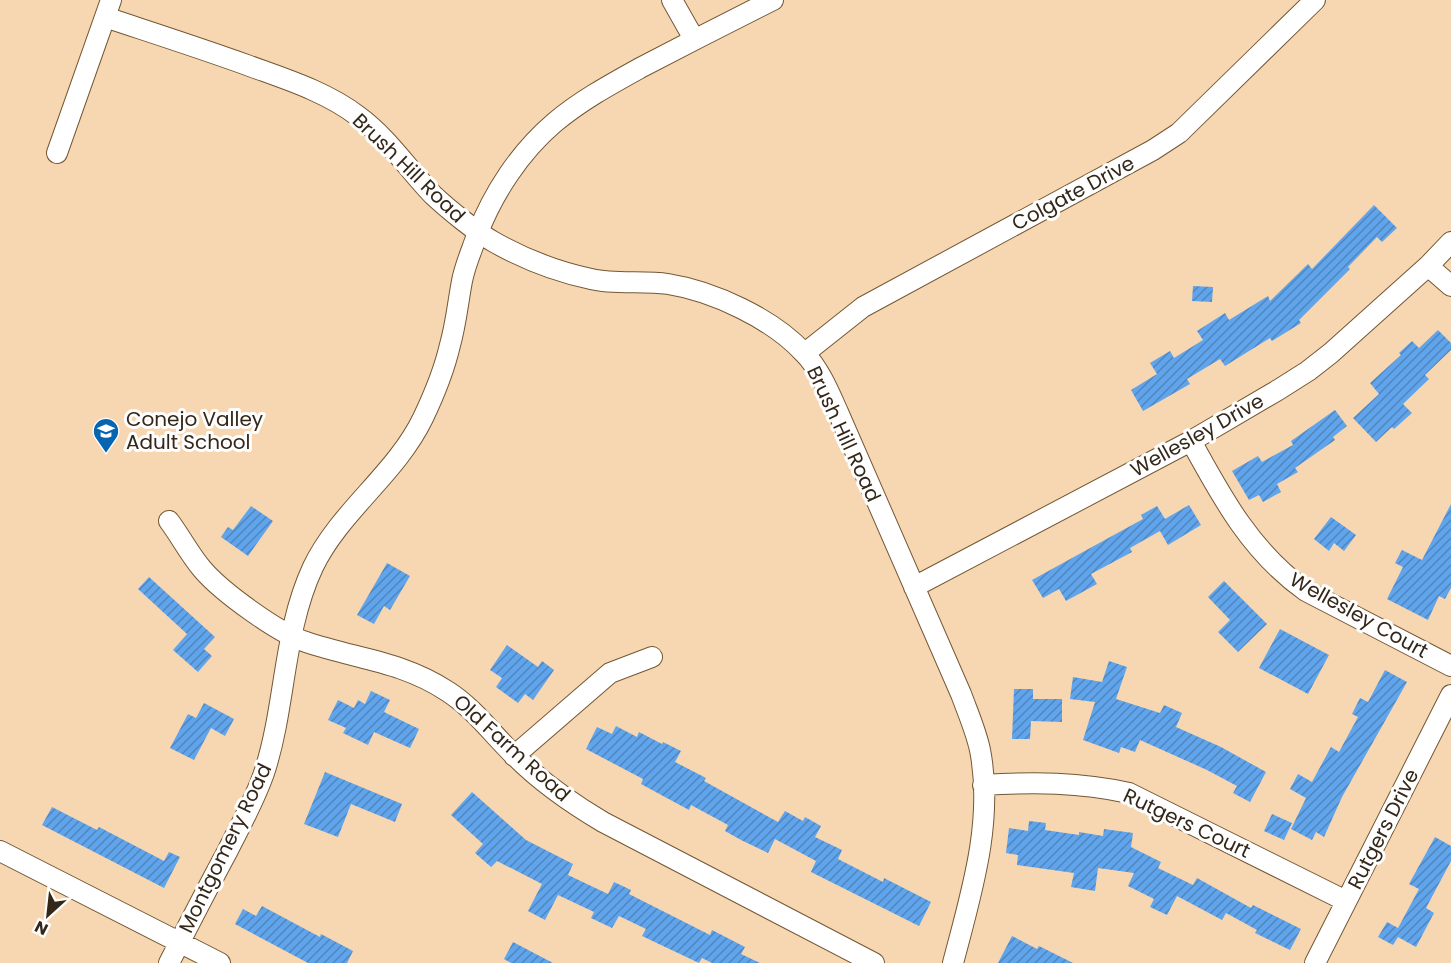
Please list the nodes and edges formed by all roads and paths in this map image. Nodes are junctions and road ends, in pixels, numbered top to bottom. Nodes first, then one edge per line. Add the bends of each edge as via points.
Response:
1 (672, 0) edge
2 (773, 0) edge
3 (1316, 0) edge
4 (108, 9) edge
5 (694, 39) junction
6 (57, 153) dead end
7 (478, 233) junction
8 (1451, 242) edge
9 (1428, 266) junction
10 (1451, 286) edge
11 (805, 353) junction
12 (1191, 441) junction
13 (169, 521) dead end
14 (914, 587) junction
15 (292, 637) junction
16 (652, 657) dead end
17 (1451, 666) edge
18 (1451, 695) edge
19 (514, 756) junction
20 (983, 785) junction
21 (0, 850) edge
22 (1346, 901) junction
23 (179, 943) junction
24 (169, 963) edge
25 (220, 963) edge
26 (874, 963) edge
27 (953, 963) edge
28 (1315, 963) edge

1 - 5 street
2 - 5 street, Montgomery Road
3 - 11 street, Colgate Drive via 1179,133 863,307
4 - 6 street
4 - 7 street, Brush Hill Road via 291,81 343,106 381,135 434,196
5 - 7 street, Montgomery Road via 601,90 556,121 511,171
7 - 11 street, Brush Hill Road via 557,270 594,280 667,284 711,294 761,320
7 - 15 street, Montgomery Road via 463,277 451,345 440,380 406,446 325,545 295,617
8 - 9 street, Wellesley Drive
9 - 10 street
9 - 12 street, Wellesley Drive via 1308,371
11 - 14 street, Brush Hill Road via 830,396
12 - 14 street, Wellesley Drive
12 - 17 street, Wellesley Court via 1240,526 1287,578
13 - 15 street, Old Farm Road via 204,571 222,589
14 - 20 street, Brush Hill Road via 974,727
15 - 19 street, Old Farm Road via 382,661 431,681 478,717
15 - 23 street, Montgomery Road via 265,772
16 - 19 street via 610,673
18 - 22 street, Rutgers Drive
19 - 26 street, Old Farm Road via 551,789 603,822
20 - 22 street, Rutgers Court via 1064,783 1129,793
20 - 27 street, Brush Hill Road via 981,849
21 - 23 street
22 - 28 street, Rutgers Drive
23 - 24 street, Montgomery Road
23 - 25 street

